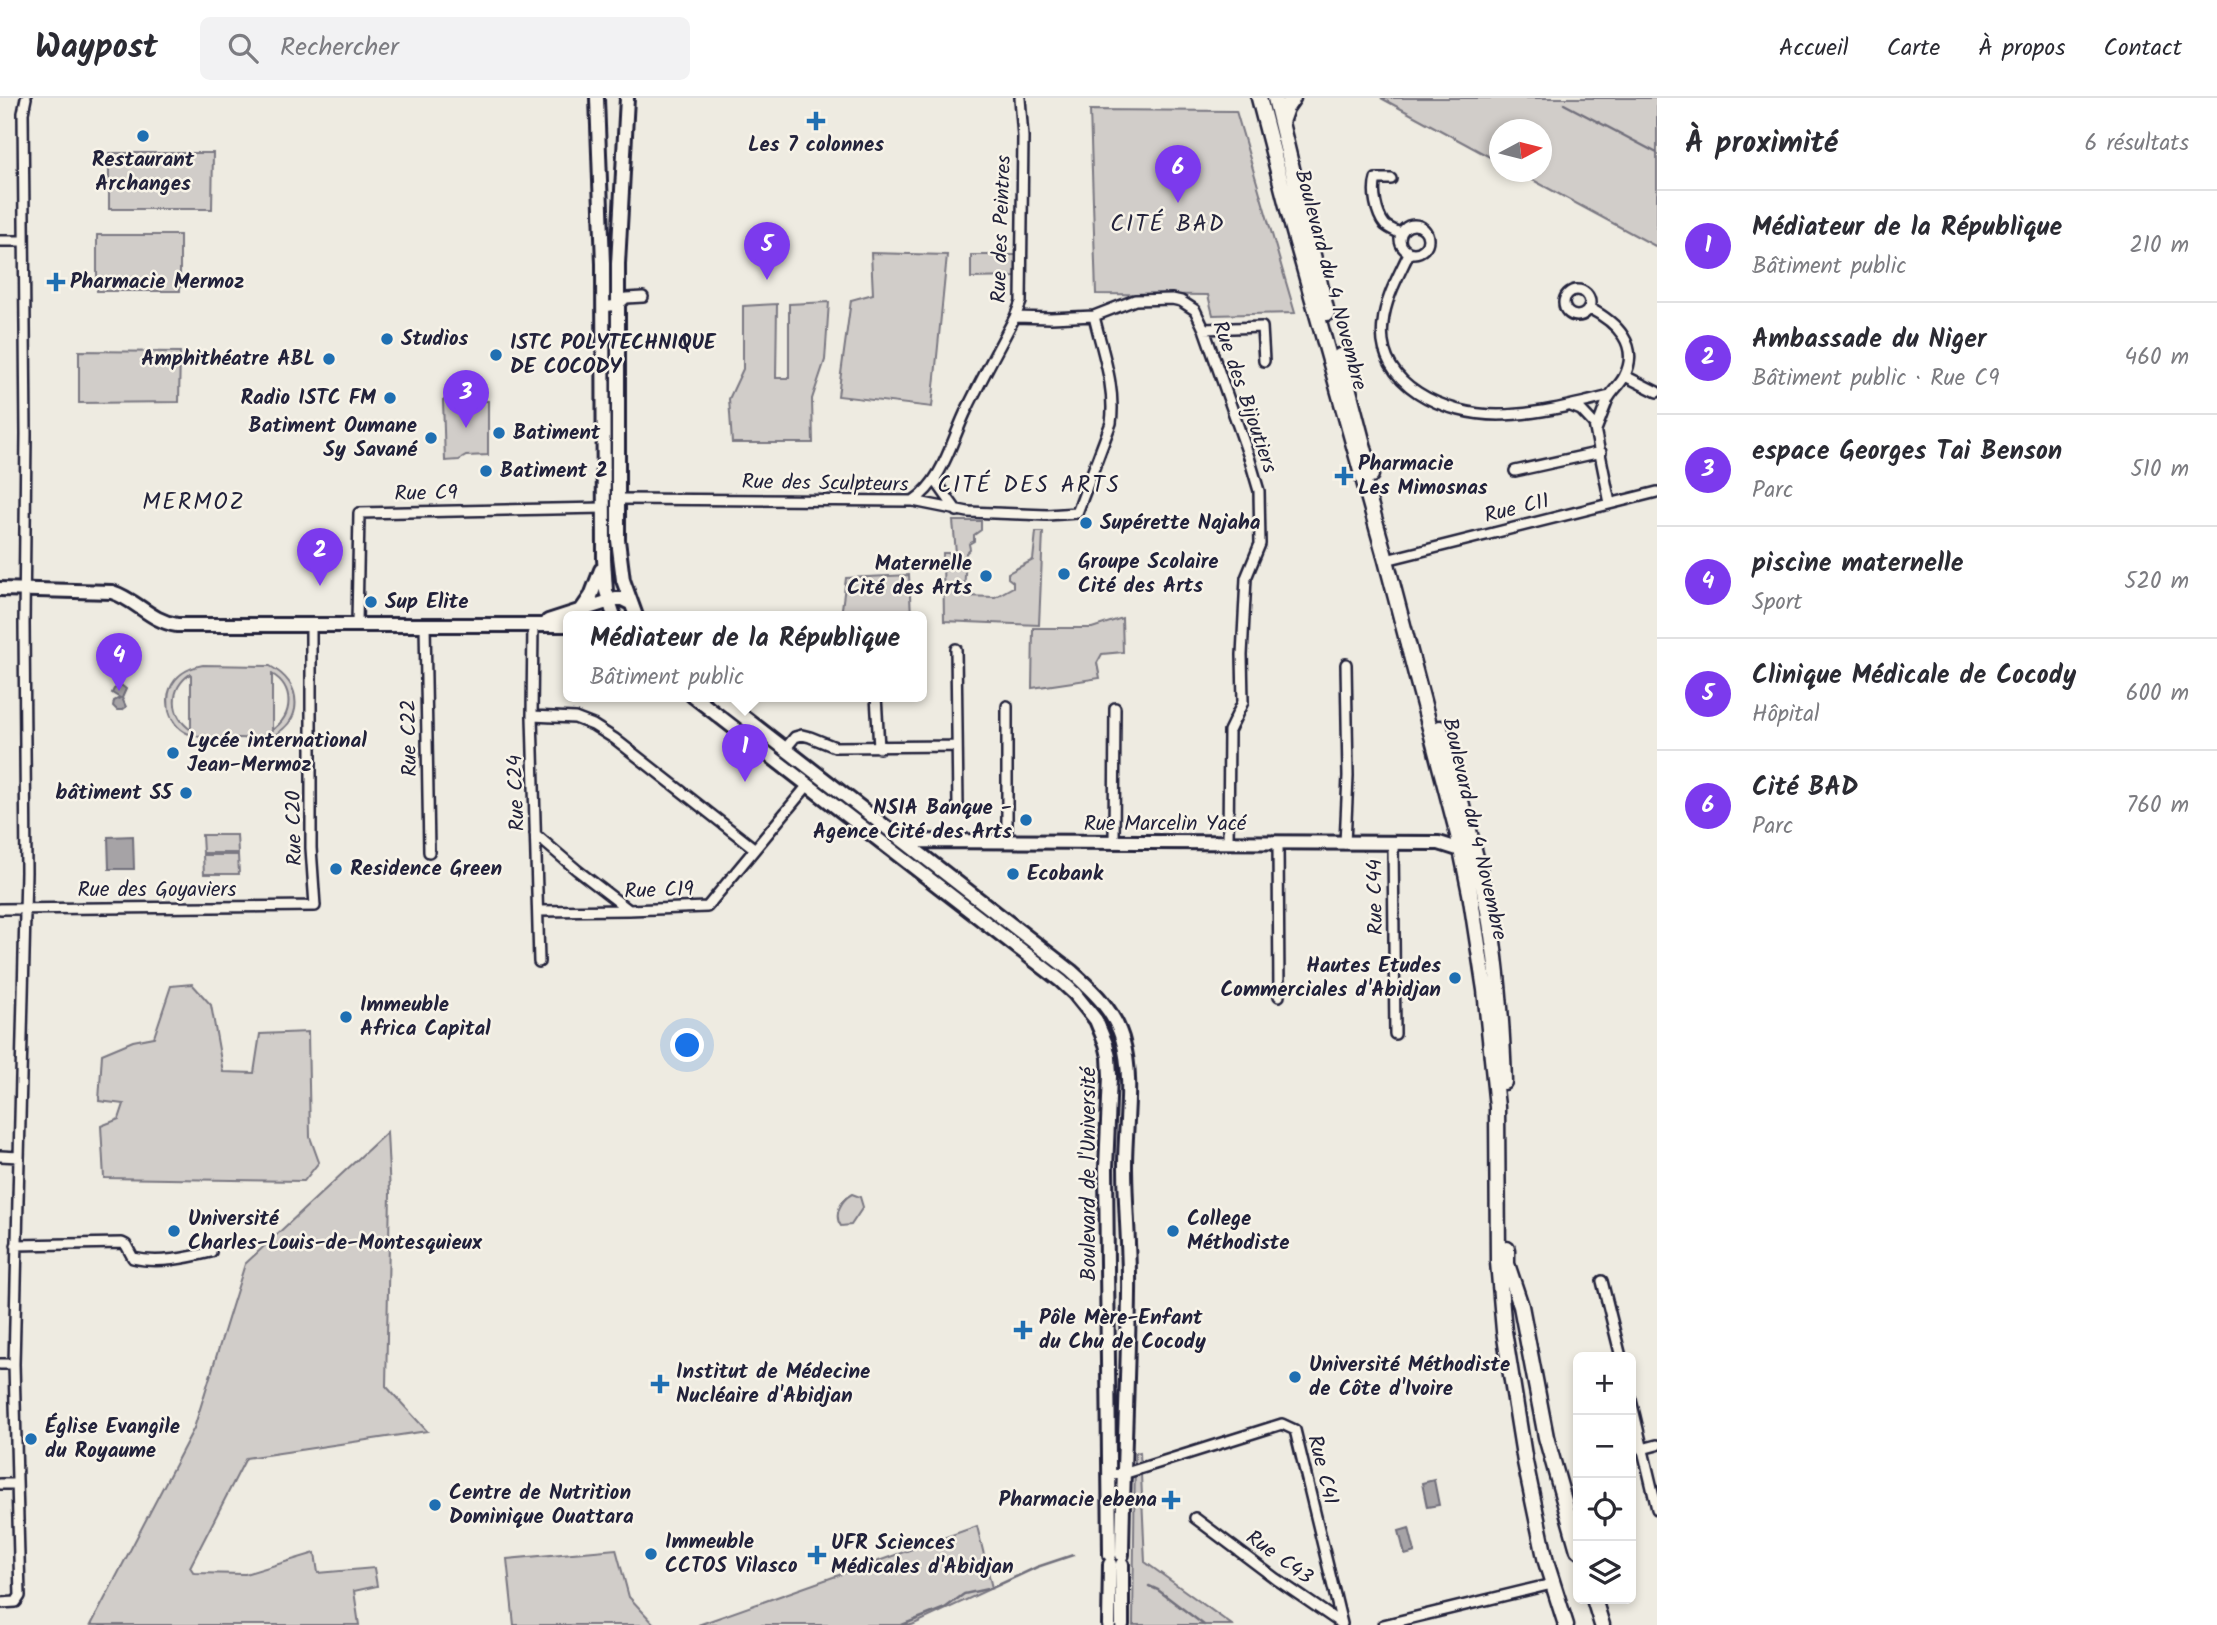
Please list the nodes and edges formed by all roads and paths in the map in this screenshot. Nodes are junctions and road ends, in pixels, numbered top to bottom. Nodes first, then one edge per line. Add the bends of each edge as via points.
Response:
1 (19, 98) edge
2 (26, 98) edge
3 (597, 98) edge
4 (627, 98) edge
5 (1020, 98) edge
6 (1259, 98) edge
7 (1275, 98) edge
8 (1293, 98) edge
9 (23, 113) junction
10 (1281, 122) junction
11 (1391, 179) dead end
12 (1401, 234) junction
13 (0, 241) edge
14 (24, 241) junction
15 (1409, 253) junction
16 (643, 297) dead end
17 (621, 299) junction
18 (603, 300) junction
19 (1589, 308) dead end
20 (1094, 316) junction
21 (1015, 317) junction
22 (1204, 329) junction
23 (1264, 361) dead end
24 (1625, 376) junction
25 (1657, 392) edge
26 (1610, 396) junction
27 (1569, 406) junction
28 (1596, 430) junction
29 (1601, 453) junction
30 (1515, 471) dead end
31 (935, 480) junction
32 (1657, 492) edge
33 (618, 499) junction
34 (913, 502) junction
35 (1611, 503) junction
36 (604, 508) junction
37 (957, 510) junction
38 (604, 559) junction
39 (1391, 559) junction
40 (0, 589) edge
41 (25, 589) junction
42 (608, 601) junction
43 (582, 609) junction
44 (576, 611) edge
45 (612, 611) edge
46 (633, 611) edge
47 (563, 615) edge
48 (311, 624) junction
49 (357, 624) junction
50 (425, 624) junction
51 (537, 624) junction
52 (563, 625) edge
53 (956, 649) dead end
54 (1346, 664) dead end
55 (701, 702) edge
56 (725, 702) edge
57 (876, 702) edge
58 (1007, 706) dead end
59 (1115, 708) dead end
60 (531, 716) junction
61 (957, 746) junction
62 (879, 748) junction
63 (785, 749) junction
64 (808, 785) junction
65 (958, 806) dead end
66 (1463, 833) junction
67 (536, 834) junction
68 (905, 841) junction
69 (1007, 842) junction
70 (1114, 843) junction
71 (1227, 843) junction
72 (1278, 843) junction
73 (1393, 843) junction
74 (1439, 843) junction
75 (1345, 844) junction
76 (1467, 848) junction
77 (755, 849) junction
78 (429, 852) dead end
79 (896, 853) junction
80 (315, 906) joint
81 (0, 909) edge
82 (24, 909) junction
83 (629, 910) junction
84 (538, 911) junction
85 (539, 962) dead end
86 (1279, 996) dead end
87 (1395, 1034) dead end
88 (0, 1156) edge
89 (19, 1157) junction
90 (1125, 1167) junction
91 (1106, 1168) junction
92 (16, 1245) junction
93 (211, 1252) dead end
94 (1602, 1281) dead end
95 (1619, 1352) edge
96 (0, 1364) edge
97 (14, 1364) junction
98 (1634, 1415) edge
99 (1657, 1445) edge
100 (1642, 1449) junction
101 (1116, 1475) junction
102 (0, 1484) edge
103 (16, 1484) junction
104 (1657, 1509) edge
105 (1195, 1518) dead end
106 (1575, 1541) edge
107 (1552, 1584) junction
108 (1115, 1602) junction
109 (0, 1603) edge
110 (1596, 1604) edge
111 (1109, 1625) edge
112 (1122, 1625) edge
113 (1343, 1625) edge
114 (1383, 1625) edge
115 (1566, 1625) edge
116 (1602, 1625) edge

1 - 9 street
2 - 9 street
3 - 18 street
4 - 17 street
5 - 21 street, Rue des Peintres via 1022,260 1021,302
6 - 39 main road, Boulevard du 4 Novembre via 1351,440
7 - 10 main road, Boulevard du 4 Novembre
8 - 10 main road
9 - 14 street
10 - 39 main road, Boulevard du 4 Novembre
11 - 12 street via 1376,179 1377,205 1384,224
12 - 15 street via 1401,245
12 - 15 street via 1414,225 1427,234 1424,250
13 - 14 street
14 - 41 street
15 - 27 street via 1382,323 1387,355 1406,385 1442,405 1488,415
16 - 17 street
17 - 18 street
17 - 33 street
18 - 36 street
19 - 24 street via 1611,321 1626,338 1629,358
20 - 21 street, Rue des Bijoutiers
20 - 22 street, Rue des Bijoutiers via 1135,300 1172,299 1195,310
20 - 37 street, Rue des Sculpteurs via 1113,408 1077,513
21 - 31 street, Rue des Peintres
22 - 23 street via 1262,327
22 - 71 street, Rue des Bijoutiers via 1259,491 1260,544 1246,578 1242,704 1228,731
24 - 25 street
24 - 26 street
26 - 27 street
26 - 28 street
27 - 28 street via 1589,416
28 - 29 street
29 - 30 street
29 - 35 street
31 - 34 street, Rue des Peintres
31 - 37 street
32 - 35 street, Rue C11
33 - 34 street, Rue des Sculpteurs
33 - 46 street via 619,556
34 - 37 street, Rue des Sculpteurs
35 - 39 street, Rue C11
36 - 38 street
36 - 49 street, Rue C9 via 359,513
38 - 42 street
38 - 43 street
39 - 66 main road, Boulevard du 4 Novembre
40 - 41 street
41 - 48 street via 112,592 126,596 162,623 177,625
41 - 82 street
42 - 43 street
42 - 45 street
42 - 46 street via 619,598
43 - 44 street
47 - 51 street
48 - 49 street
48 - 80 street, Rue C20
49 - 50 street
50 - 51 street
50 - 78 street, Rue C22
51 - 52 street
51 - 60 street, Rue C24
53 - 61 street
54 - 75 street
55 - 64 street, Boulevard de l'Université
56 - 63 street, Boulevard de l'Université
57 - 62 street
58 - 69 street
59 - 70 street
60 - 67 street, Rue C24
60 - 77 street via 575,718 593,725
61 - 62 street
61 - 65 street
62 - 63 street via 835,747 802,735
63 - 68 street, Boulevard de l'Université
64 - 77 street, Rue C19
64 - 79 street, Boulevard de l'Université
66 - 74 street, Rue Marcelin Yacé
66 - 76 main road, Boulevard du 4 Novembre
67 - 83 street
67 - 84 street, Rue C24
68 - 69 street, Rue Marcelin Yacé
68 - 79 street
68 - 90 street, Boulevard de l'Université via 1100,997 1118,1026 1127,1056
69 - 70 street, Rue Marcelin Yacé
70 - 71 street, Rue Marcelin Yacé
71 - 72 street, Rue Marcelin Yacé
72 - 75 street, Rue Marcelin Yacé
72 - 86 street
73 - 74 street, Rue Marcelin Yacé
73 - 75 street, Rue Marcelin Yacé
73 - 87 street, Rue C44
74 - 76 street, Rue Marcelin Yacé
76 - 106 main road, Boulevard du 4 Novembre via 1486,903 1503,1040 1507,1264 1521,1306 1546,1437
76 - 107 main road, Boulevard du 4 Novembre via 1494,1066 1504,1331 1522,1450
77 - 83 street, Rue C19 via 707,906
79 - 91 street, Boulevard de l'Université via 1061,981 1091,1013 1109,1057
80 - 82 street, Rue des Goyaviers
81 - 82 street, Rue des Goyaviers
82 - 89 street
83 - 84 street, Rue C19
84 - 85 street, Rue C24
88 - 89 street
89 - 92 street
90 - 91 street
90 - 101 street, Boulevard de l'Université via 1128,1398
91 - 101 street, Boulevard de l'Université
92 - 93 street via 122,1243 133,1258 140,1259 176,1259
92 - 97 street
94 - 95 street
96 - 97 street
97 - 103 street
98 - 100 street
99 - 100 street
100 - 104 street
101 - 108 street, Boulevard de l'Université
101 - 113 street, Rue C41 via 1282,1424 1289,1426 1295,1430
102 - 103 street
103 - 109 street via 20,1596 18,1601
105 - 113 street, Rue C43
107 - 114 street
107 - 115 main road, Boulevard du 4 Novembre
108 - 111 street, Boulevard de l'Université
108 - 112 street, Boulevard de l'Université
110 - 116 main road

